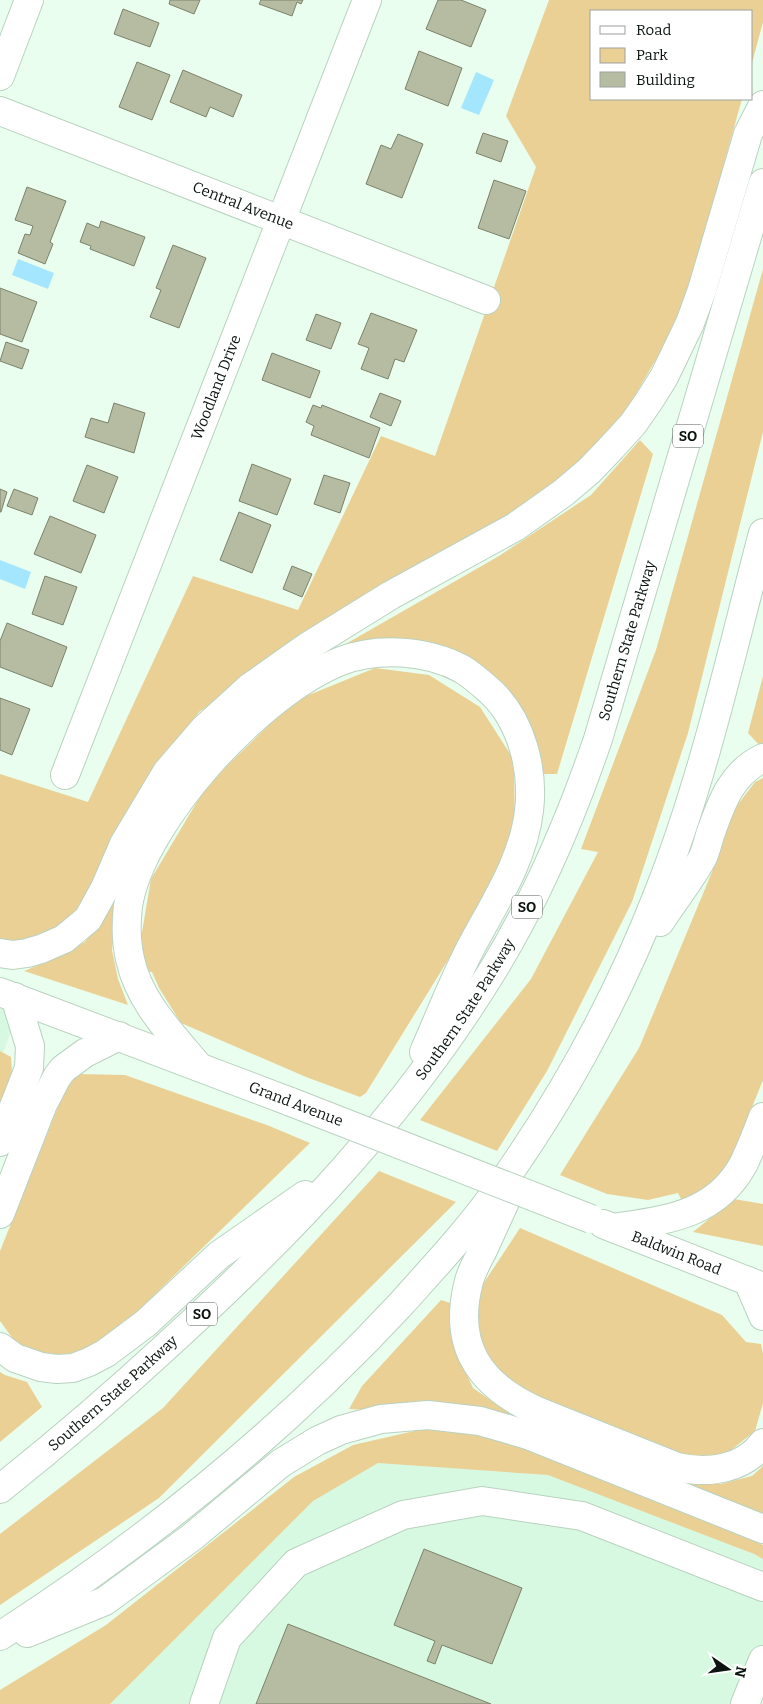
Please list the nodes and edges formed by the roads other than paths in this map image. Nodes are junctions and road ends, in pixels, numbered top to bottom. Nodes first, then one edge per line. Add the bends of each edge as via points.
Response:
1 (29, 0) edge
2 (367, 0) edge
3 (0, 76) edge
4 (763, 105) edge
5 (0, 111) edge
6 (763, 183) edge
7 (282, 220) junction
8 (486, 300) dead end
9 (763, 533) edge
10 (763, 758) edge
11 (65, 775) dead end
12 (0, 953) edge
13 (618, 986) junction
14 (8, 994) edge
15 (119, 1036) junction
16 (199, 1067) junction
17 (401, 1103) junction
18 (546, 1115) junction
19 (763, 1117) edge
20 (0, 1142) edge
21 (349, 1164) junction
22 (0, 1214) edge
23 (602, 1223) junction
24 (755, 1284) edge
25 (763, 1316) edge
26 (0, 1347) edge
27 (763, 1443) edge
28 (0, 1488) edge
29 (763, 1529) edge
30 (763, 1587) edge
31 (0, 1636) edge
32 (0, 1644) edge
33 (763, 1660) edge
34 (204, 1704) edge
35 (745, 1704) edge

1 - 3 main road
2 - 7 main road, Woodland Drive
4 - 12 main road via 748,134 690,323 649,401 612,447 563,493 515,526 391,595 307,647 249,688 205,728 167,772 124,844 88,918 64,939 41,949 13,955
5 - 7 main road, Central Avenue
6 - 17 main road, Southern State Parkway / SO via 582,785 540,881 495,968
7 - 8 main road, Central Avenue
7 - 11 main road, Woodland Drive
9 - 13 main road via 675,849
10 - 13 main road via 743,771 727,792 703,856
13 - 18 main road
14 - 15 main road, Grand Avenue
14 - 20 main road via 30,1046 30,1063
15 - 16 main road, Grand Avenue
15 - 22 main road via 85,1053 57,1077 43,1104
16 - 17 main road via 143,995 130,960 127,944 129,904 143,862 156,838 207,765 250,722 295,687 341,661 361,655 400,652 423,656 463,670 497,698 522,741 528,765 529,812 521,845 506,882 470,950
16 - 23 main road, Grand Avenue, bridge
17 - 21 main road, Southern State Parkway / SO
18 - 27 main road via 470,1279 464,1318 472,1354 480,1369 490,1382 519,1404 677,1467 720,1470 748,1457
18 - 31 main road via 494,1194 427,1276 306,1400 170,1516 84,1580
19 - 23 main road via 743,1164 724,1191 697,1210 679,1216
21 - 26 main road via 219,1255 146,1323 89,1362 73,1368 41,1367 15,1358
21 - 28 main road, Southern State Parkway / SO via 275,1244 192,1323 86,1418
23 - 24 main road, Baldwin Road
24 - 25 main road
29 - 32 main road via 503,1426 454,1416 381,1418 317,1440 281,1463 192,1537 104,1601
30 - 34 main road via 582,1516 482,1501 403,1515 296,1563 227,1638
33 - 35 main road

